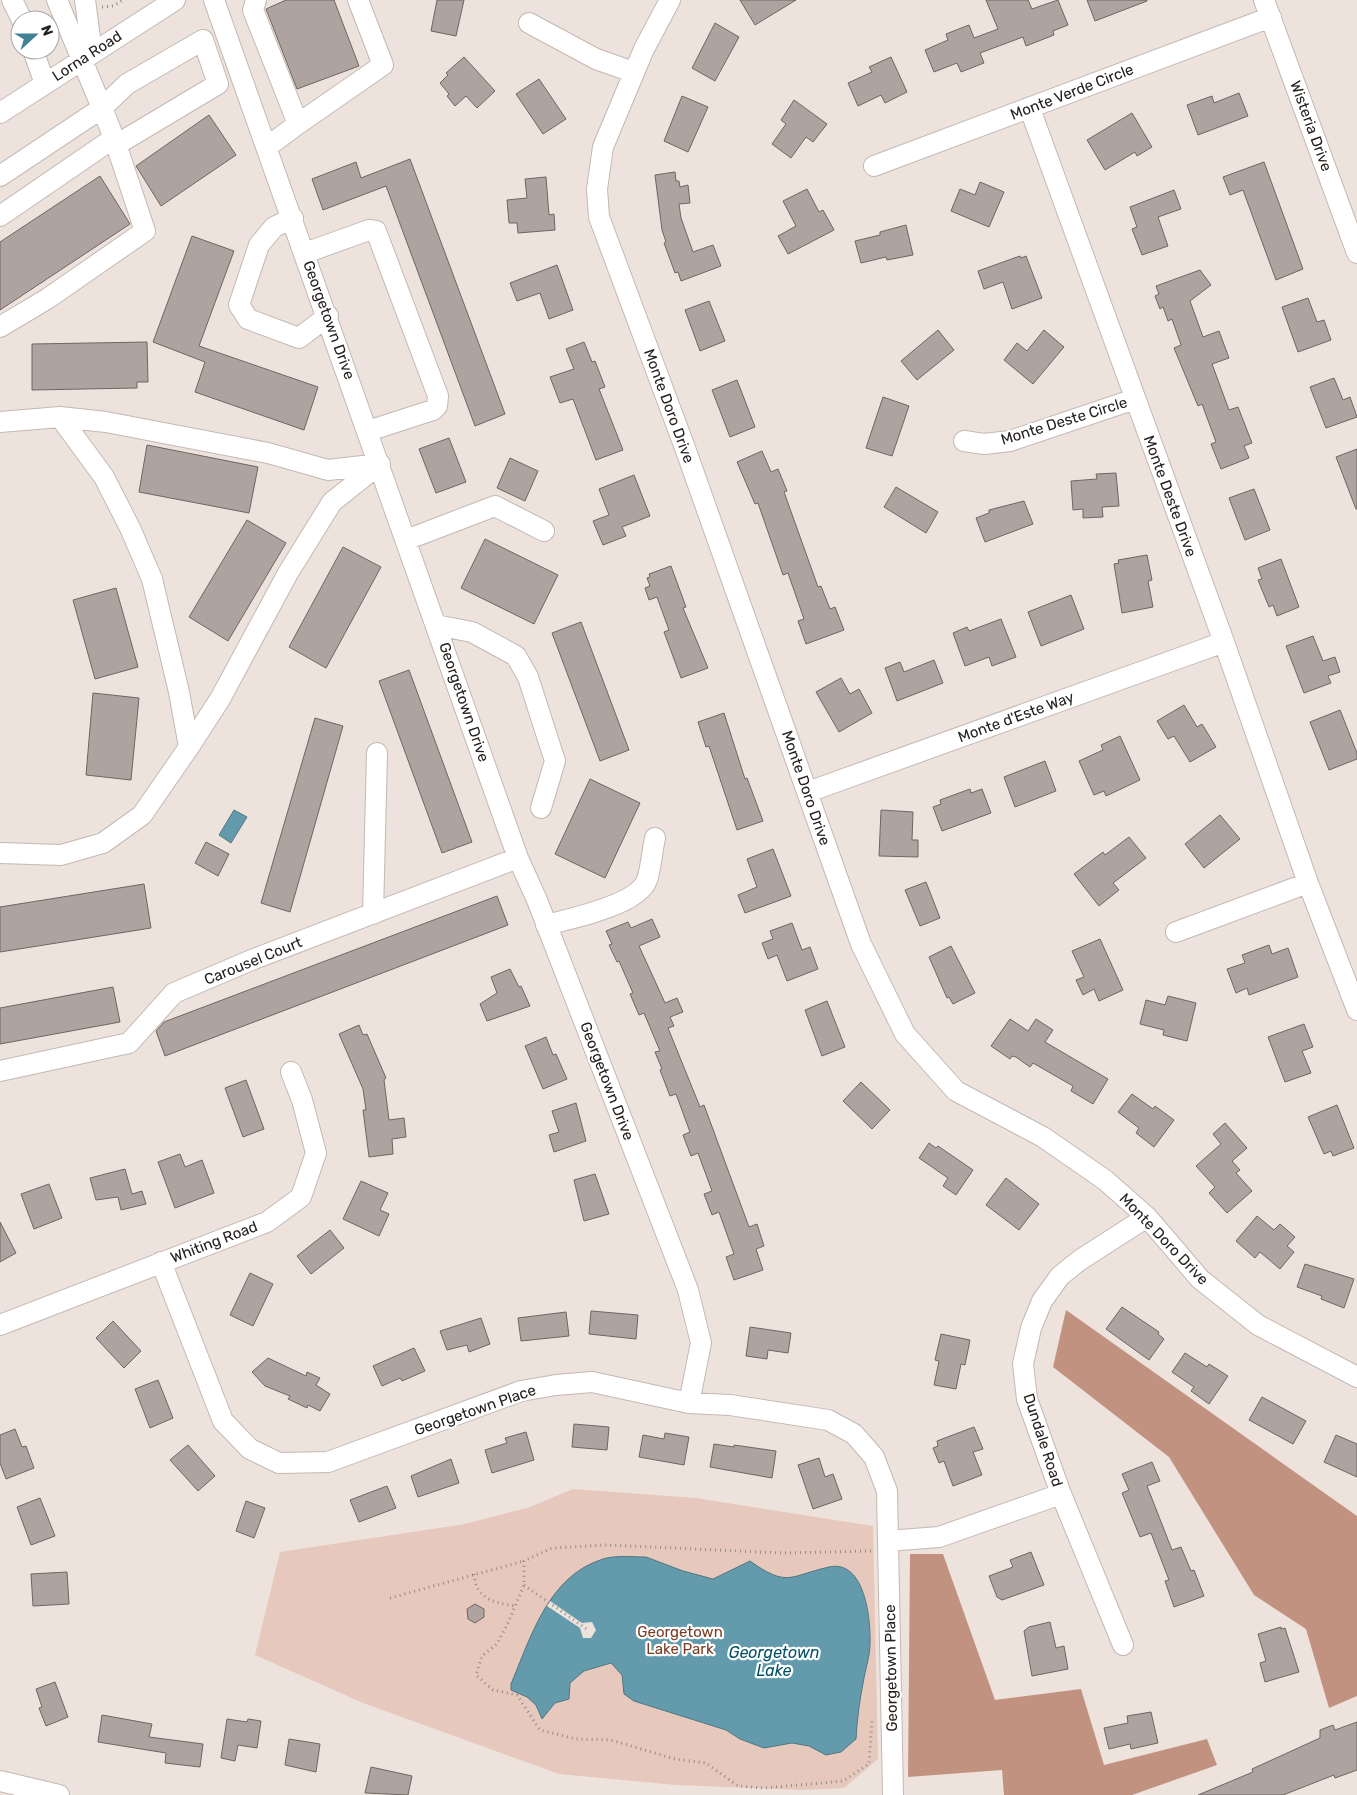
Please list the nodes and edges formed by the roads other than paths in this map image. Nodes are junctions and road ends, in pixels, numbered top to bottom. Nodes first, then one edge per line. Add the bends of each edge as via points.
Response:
1 (175, 0) edge
2 (214, 0) edge
3 (256, 0) edge
4 (358, 0) edge
5 (670, 0) edge
6 (91, 3) edge
7 (1267, 8) edge
8 (60, 17) edge
9 (529, 23) dead end
10 (87, 56) junction
11 (37, 60) edge
12 (634, 72) junction
13 (45, 84) junction
14 (102, 108) junction
15 (1030, 109) junction
16 (0, 114) edge
17 (298, 124) junction
18 (115, 141) junction
19 (267, 147) junction
20 (874, 166) dead end
21 (0, 176) edge
22 (0, 216) edge
23 (293, 218) junction
24 (305, 253) junction
25 (1357, 253) edge
26 (328, 316) junction
27 (0, 327) edge
28 (1135, 399) junction
29 (60, 417) junction
30 (0, 422) edge
31 (368, 431) junction
32 (964, 441) dead end
33 (380, 464) junction
34 (544, 531) dead end
35 (406, 540) junction
36 (436, 625) junction
37 (1224, 642) junction
38 (189, 747) junction
39 (377, 753) dead end
40 (808, 792) junction
41 (541, 808) dead end
42 (654, 838) dead end
43 (0, 853) edge
44 (518, 858) junction
45 (1308, 883) junction
46 (373, 914) junction
47 (546, 925) junction
48 (1176, 932) dead end
49 (1357, 1010) edge
50 (0, 1071) edge
51 (291, 1072) dead end
52 (1147, 1217) junction
53 (162, 1262) junction
54 (0, 1325) edge
55 (1356, 1374) edge
56 (689, 1403) junction
57 (1061, 1494) junction
58 (888, 1546) junction
59 (1123, 1645) dead end
60 (0, 1781) edge
61 (59, 1795) edge
62 (893, 1795) edge

1 - 10 street, Lorna Road
2 - 19 street, Georgetown Drive
3 - 17 street via 253,10
4 - 17 street via 383,65
5 - 12 street, Monte Doro Drive
6 - 10 street
7 - 15 street, Monte Verde Circle
7 - 25 street, Wisteria Drive
8 - 10 street
9 - 12 street via 596,59
10 - 13 street, Lorna Road
10 - 14 street
11 - 13 street
12 - 40 street, Monte Doro Drive via 603,147 597,189 599,217
13 - 16 street, Lorna Road
14 - 18 street
14 - 18 street via 127,84 203,40 218,84
14 - 21 street
15 - 20 street, Monte Verde Circle
15 - 28 street, Monte Deste Drive
17 - 19 street
18 - 22 street
18 - 27 street via 145,231
19 - 23 street, Georgetown Drive
23 - 24 street, Georgetown Drive
23 - 26 street via 274,227 259,245 239,305 248,319 299,338
24 - 26 street, Georgetown Drive
24 - 31 street via 369,230 376,231 438,396 433,410
26 - 31 street, Georgetown Drive
28 - 32 street, Monte Deste Circle via 1010,441 984,444
28 - 37 street, Monte Deste Drive
29 - 30 street
29 - 33 street via 106,422 268,453 328,470
29 - 38 street via 104,477 152,579
31 - 33 street, Georgetown Drive
33 - 35 street, Georgetown Drive
33 - 38 street via 332,502 288,573 220,699
34 - 35 street via 496,506
35 - 36 street, Georgetown Drive
36 - 41 street via 472,632 516,656 528,676 555,761
36 - 44 street, Georgetown Drive
37 - 40 street, Monte d'Este Way
37 - 45 street, Monte Deste Drive
38 - 43 street via 142,816 103,843 61,855
39 - 46 street
40 - 52 street, Monte Doro Drive via 861,944 904,1034 956,1091 1043,1137 1105,1180
42 - 47 street via 646,882 628,900
44 - 46 street, Carousel Court
44 - 47 street, Georgetown Drive
45 - 48 street
45 - 49 street, Monte Deste Drive
46 - 50 street, Carousel Court via 174,993 129,1043
47 - 56 street, Georgetown Drive via 688,1290 701,1343
51 - 53 street, Whiting Road via 316,1153 301,1198 266,1222
52 - 55 street, Monte Doro Drive via 1200,1279 1258,1325
52 - 57 street, Dundale Road via 1060,1276 1042,1301 1031,1328 1023,1364 1027,1398
53 - 54 street, Whiting Road
53 - 56 street, Georgetown Place via 223,1421 250,1450 279,1463 328,1462 521,1391 556,1385 592,1382
56 - 58 street, Georgetown Place via 730,1405 828,1420 854,1434 874,1457 887,1491
57 - 58 street via 939,1537
57 - 59 street, Dundale Road
58 - 62 street, Georgetown Place
60 - 61 street

